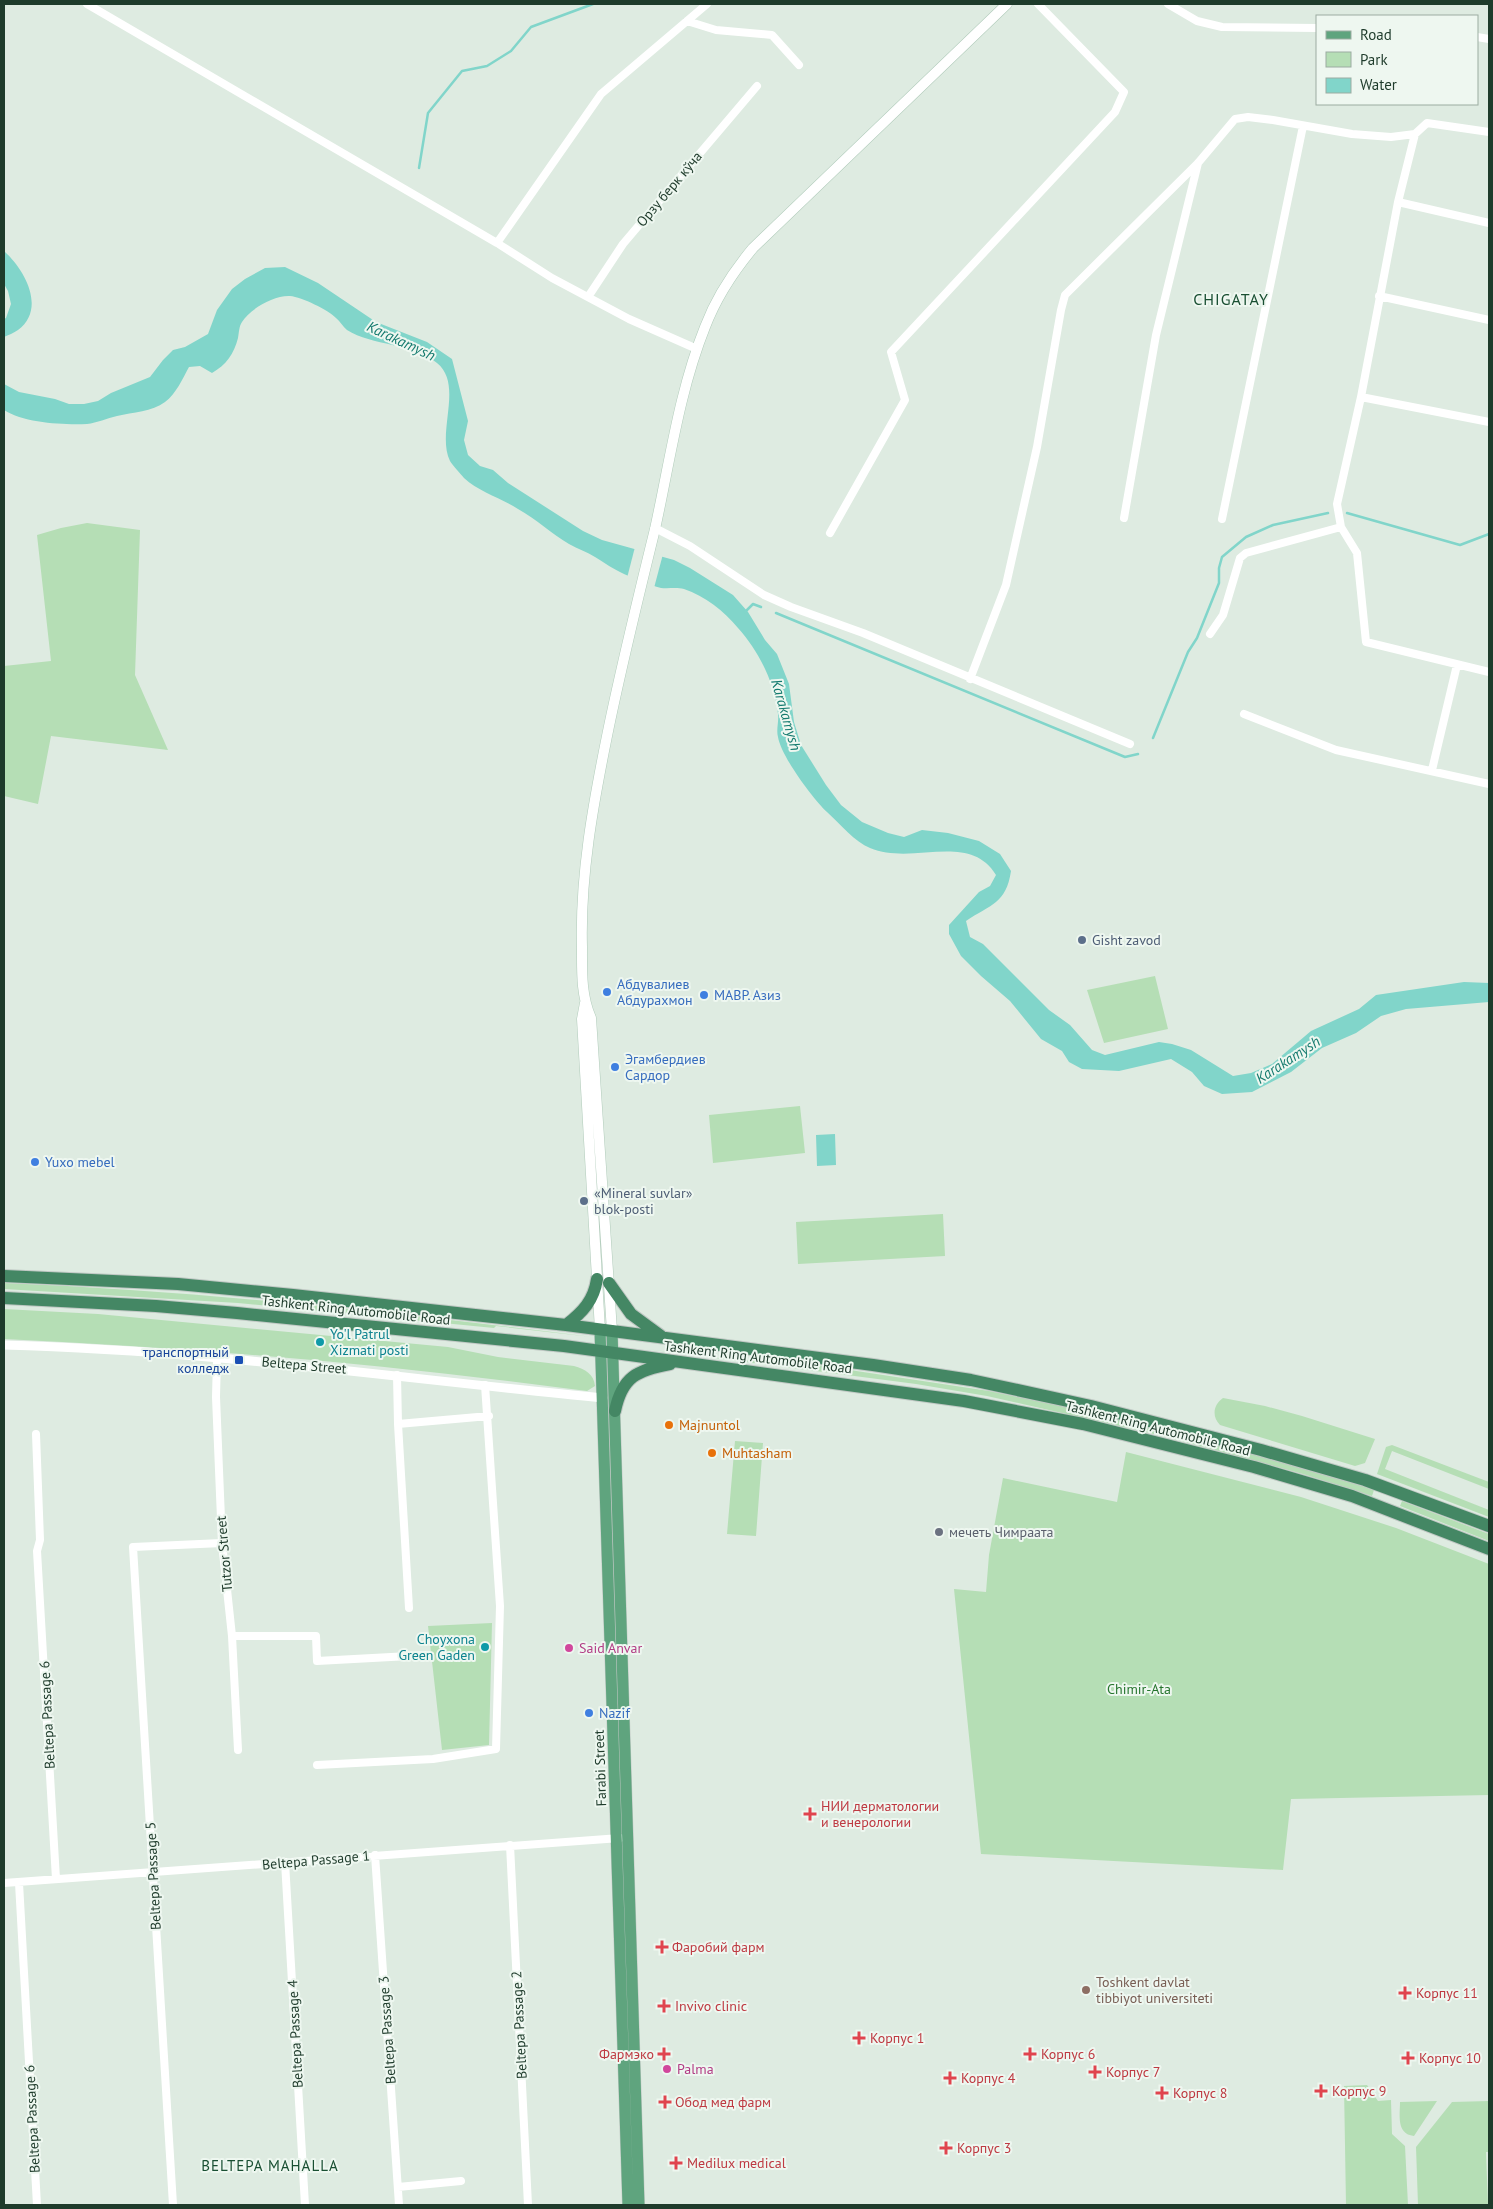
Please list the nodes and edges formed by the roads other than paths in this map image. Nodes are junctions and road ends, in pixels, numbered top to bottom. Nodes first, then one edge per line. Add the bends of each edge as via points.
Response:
1 (87, 4) edge
2 (707, 4) edge
3 (1007, 4) edge
4 (1038, 4) edge
5 (1168, 4) edge
6 (687, 21) junction
7 (1316, 28) edge
8 (799, 65) dead end
9 (757, 86) dead end
10 (1303, 126) junction
11 (1489, 132) edge
12 (1415, 134) junction
13 (1198, 163) junction
14 (1398, 202) junction
15 (1489, 223) edge
16 (498, 243) junction
17 (1379, 296) junction
18 (588, 297) junction
19 (1489, 320) edge
20 (697, 349) junction
21 (1361, 397) junction
22 (1489, 422) edge
23 (1124, 518) dead end
24 (1222, 518) dead end
25 (1341, 527) junction
26 (655, 528) junction
27 (830, 533) dead end
28 (1210, 634) dead end
29 (1456, 665) junction
30 (1489, 672) edge
31 (970, 679) junction
32 (1244, 714) dead end
33 (1130, 744) dead end
34 (1432, 770) junction
35 (1489, 784) edge
36 (4, 1276) edge
37 (603, 1281) junction
38 (4, 1298) edge
39 (566, 1325) junction
40 (606, 1330) junction
41 (665, 1339) junction
42 (4, 1345) edge
43 (607, 1352) junction
44 (217, 1358) junction
45 (679, 1362) junction
46 (397, 1375) junction
47 (485, 1385) junction
48 (603, 1398) junction
49 (615, 1411) junction
50 (489, 1416) junction
51 (398, 1424) junction
52 (36, 1434) dead end
53 (1391, 1489) junction
54 (1384, 1507) junction
55 (1489, 1526) edge
56 (222, 1542) junction
57 (1489, 1549) edge
58 (409, 1608) dead end
59 (232, 1636) junction
60 (428, 1655) dead end
61 (238, 1750) dead end
62 (317, 1765) dead end
63 (622, 1838) junction
64 (510, 1845) junction
65 (375, 1855) junction
66 (285, 1862) junction
67 (153, 1873) junction
68 (56, 1879) junction
69 (19, 1882) junction
70 (4, 1883) edge
71 (461, 2181) dead end
72 (398, 2187) junction
73 (37, 2205) edge
74 (173, 2205) edge
75 (305, 2205) edge
76 (399, 2205) edge
77 (528, 2205) edge
78 (628, 2205) edge
79 (639, 2205) edge

1 - 16 street
2 - 6 street
3 - 20 main road via 753,248 721,292
4 - 27 street via 1124,92 1115,112 891,352 905,400
5 - 7 street via 1197,21 1222,27
6 - 8 street via 716,30 772,35
6 - 16 street via 601,94
9 - 18 street, Орзу берк кўча via 623,244
10 - 12 street via 1391,137
10 - 13 street via 1248,117 1235,119
10 - 24 street
11 - 12 street via 1427,123
12 - 14 street
13 - 23 street via 1156,335
13 - 31 street via 1065,295 1037,447 1006,585
14 - 15 street
14 - 17 street
16 - 18 street
17 - 19 street
17 - 21 street
18 - 20 street
20 - 26 main road via 676,427
21 - 22 street
21 - 25 street via 1337,504
25 - 28 street via 1246,553 1240,558 1222,615
25 - 29 street via 1357,553 1366,642
26 - 31 street via 690,546 764,595
26 - 37 main road via 597,785 586,862 581,932 585,1003 591,1018
29 - 30 street
29 - 34 street
31 - 33 street
32 - 34 street via 1336,750
34 - 35 street
36 - 39 highway, Tashkent Ring Automobile Road via 224,1288
37 - 39 highway via 589,1303
37 - 40 main road
37 - 41 highway via 631,1314
38 - 43 highway, Tashkent Ring Automobile Road via 237,1313
39 - 40 highway, Tashkent Ring Automobile Road
40 - 41 highway, Tashkent Ring Automobile Road
40 - 43 main road, Farabi Street
41 - 53 highway, Tashkent Ring Automobile Road via 874,1365 1011,1388 1261,1450
42 - 44 street, Beltepa Street
43 - 45 highway, Tashkent Ring Automobile Road
43 - 48 main road, Farabi Street
43 - 49 main road, Farabi Street
44 - 46 street, Beltepa Street
44 - 56 street, Tutzor Street
45 - 49 highway via 632,1377 623,1386
45 - 54 highway, Tashkent Ring Automobile Road via 898,1390 1043,1415 1254,1467
46 - 47 street, Beltepa Street
46 - 51 street
47 - 48 street, Beltepa Street
47 - 50 street
48 - 63 main road, Farabi Street
49 - 63 main road, Farabi Street
50 - 51 street
50 - 62 street via 500,1606 496,1749 433,1759
51 - 58 street
52 - 68 street, Beltepa Passage 6 via 40,1540 37,1551
53 - 54 highway
53 - 55 highway, Tashkent Ring Automobile Road
54 - 57 highway, Tashkent Ring Automobile Road
56 - 59 street, Tutzor Street
56 - 67 street, Beltepa Passage 5 via 133,1546
59 - 60 street via 316,1636 317,1661
59 - 61 street, Tutzor Street
63 - 64 street, Beltepa Passage 1
63 - 78 main road, Farabi Street
63 - 79 main road, Farabi Street
64 - 65 street, Beltepa Passage 1
64 - 77 street, Beltepa Passage 2
65 - 66 street, Beltepa Passage 1
65 - 72 street, Beltepa Passage 3
66 - 67 street, Beltepa Passage 1
66 - 75 street, Beltepa Passage 4
67 - 68 street, Beltepa Passage 1
67 - 74 street, Beltepa Passage 5
68 - 69 street, Beltepa Passage 1
69 - 70 street, Beltepa Passage 1
69 - 73 street, Beltepa Passage 6
71 - 72 street
72 - 76 street, Beltepa Passage 3

